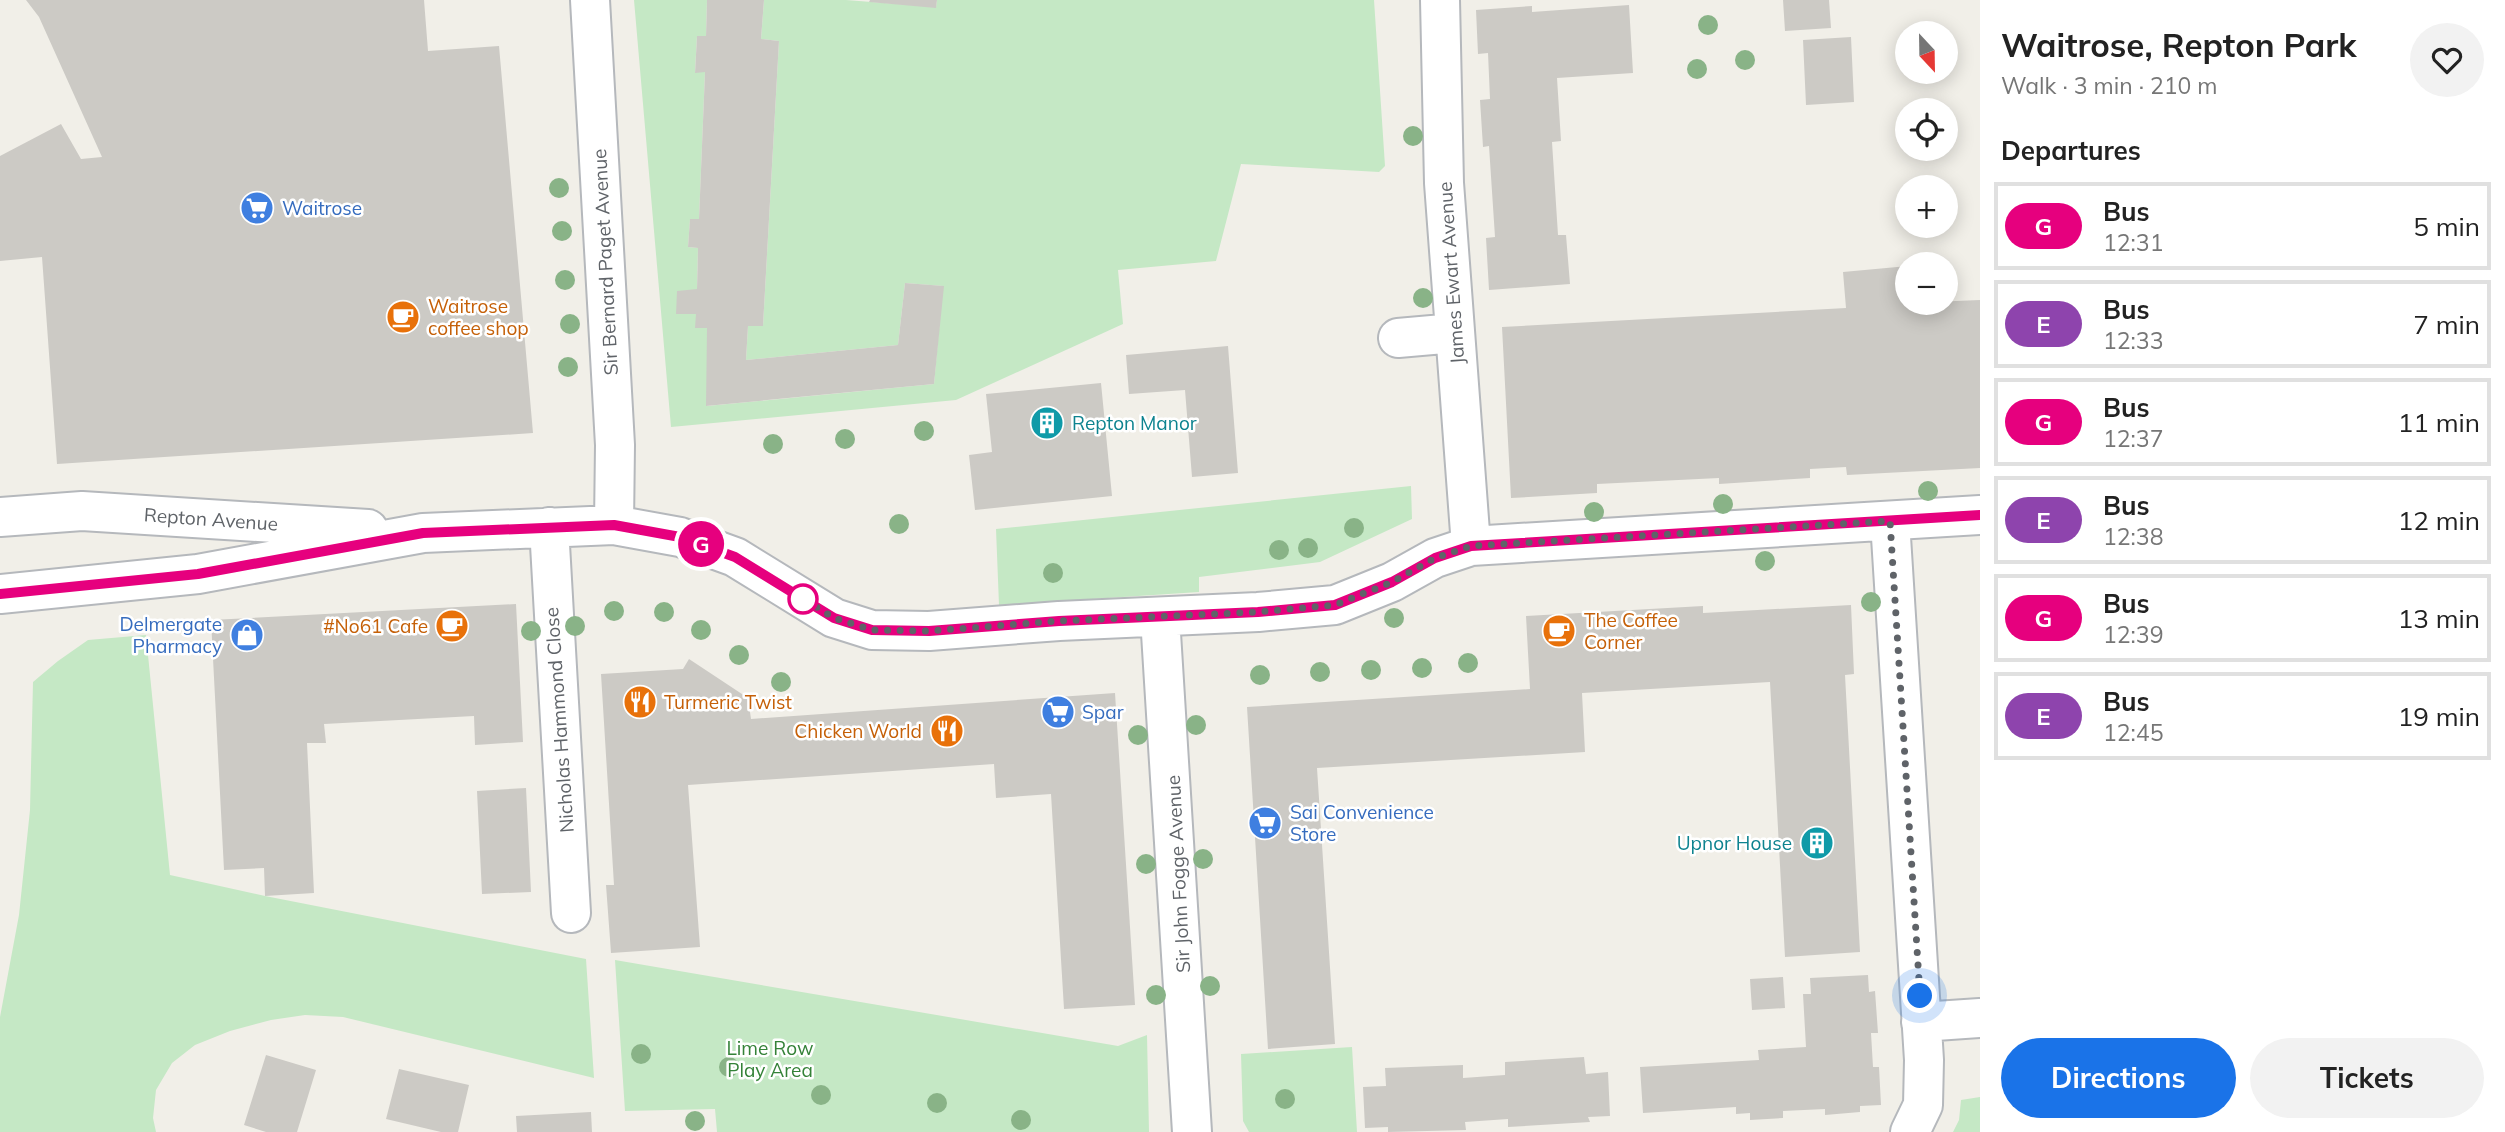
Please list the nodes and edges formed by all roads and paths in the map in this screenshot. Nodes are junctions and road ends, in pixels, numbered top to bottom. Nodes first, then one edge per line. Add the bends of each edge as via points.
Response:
1 (590, 0) edge
2 (1440, 0) edge
3 (1455, 333) junction
4 (1398, 338) dead end
5 (1980, 515) edge
6 (0, 517) edge
7 (1890, 521) junction
8 (614, 525) junction
9 (549, 527) junction
10 (423, 533) junction
11 (1471, 546) junction
12 (0, 594) edge
13 (1160, 617) junction
14 (571, 912) dead end
15 (1980, 1018) edge
16 (1921, 1022) junction
17 (1192, 1132) edge
18 (1910, 1132) edge

1 - 8 street, Sir Bernard Paget Avenue via 615,445
2 - 3 street, James Ewart Avenue via 1444,183
3 - 4 street
3 - 11 street, James Ewart Avenue
5 - 7 street, Repton Avenue
6 - 10 street, Repton Avenue via 82,511
7 - 11 street, Repton Avenue
7 - 16 street
8 - 9 street, Repton Avenue
8 - 13 street, Repton Avenue via 680,537 735,557 834,618 872,630 929,631
9 - 10 street, Repton Avenue
9 - 14 street, Nicholas Hammond Close
10 - 12 street, Repton Avenue via 198,574
11 - 13 street, Repton Avenue via 1335,605
13 - 17 street, Sir John Fogge Avenue
15 - 16 street
16 - 18 street via 1923,1105

